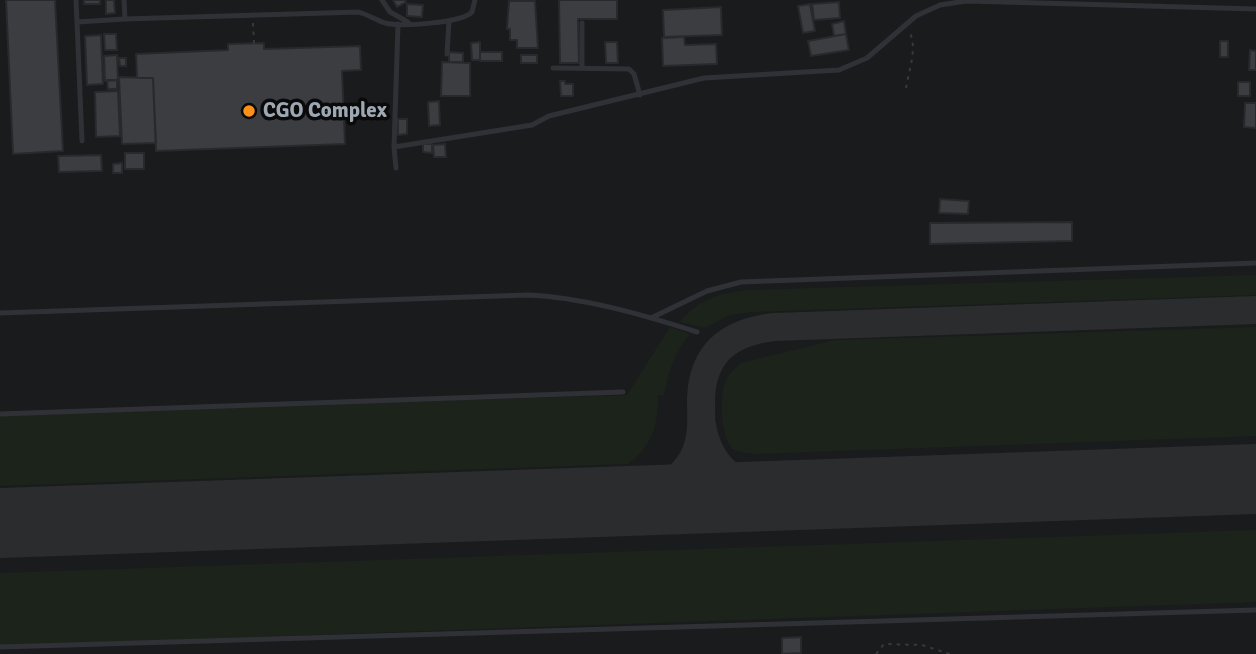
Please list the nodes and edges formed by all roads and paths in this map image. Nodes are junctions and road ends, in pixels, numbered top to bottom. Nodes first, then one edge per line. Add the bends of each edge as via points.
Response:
1 (76, 0) edge
2 (124, 0) edge
3 (382, 0) edge
4 (475, 0) edge
5 (1256, 9) edge
6 (253, 15) junction
7 (125, 19) junction
8 (449, 21) junction
9 (77, 22) junction
10 (411, 23) junction
11 (582, 23) dead end
12 (398, 24) junction
13 (903, 25) junction
14 (254, 44) dead end
15 (447, 54) dead end
16 (553, 68) dead end
17 (582, 68) junction
18 (905, 88) dead end
19 (640, 95) junction
20 (82, 141) dead end
21 (394, 147) junction
22 (396, 168) dead end
23 (1256, 263) edge
24 (0, 313) edge
25 (651, 318) junction
26 (697, 332) dead end
27 (623, 392) dead end
28 (0, 414) edge
29 (1256, 610) edge
30 (0, 647) edge
31 (876, 654) edge
32 (950, 654) edge

1 - 9 lane
2 - 7 lane
3 - 10 lane via 390,12
4 - 8 lane via 469,16
5 - 13 lane via 966,1 929,9
6 - 7 lane
6 - 12 lane via 359,12
6 - 14 path
7 - 9 lane
8 - 10 lane
8 - 15 lane
9 - 20 lane
10 - 12 lane
11 - 17 lane
12 - 21 lane
13 - 18 path via 912,41
13 - 19 lane via 867,58 839,70 704,78
16 - 17 lane
17 - 19 lane via 629,69
19 - 21 lane via 549,116 532,125
21 - 22 lane
23 - 25 lane via 741,282 707,291
24 - 25 lane via 527,295 559,296
25 - 26 lane
27 - 28 lane
29 - 30 lane
31 - 32 path via 884,644 922,645

